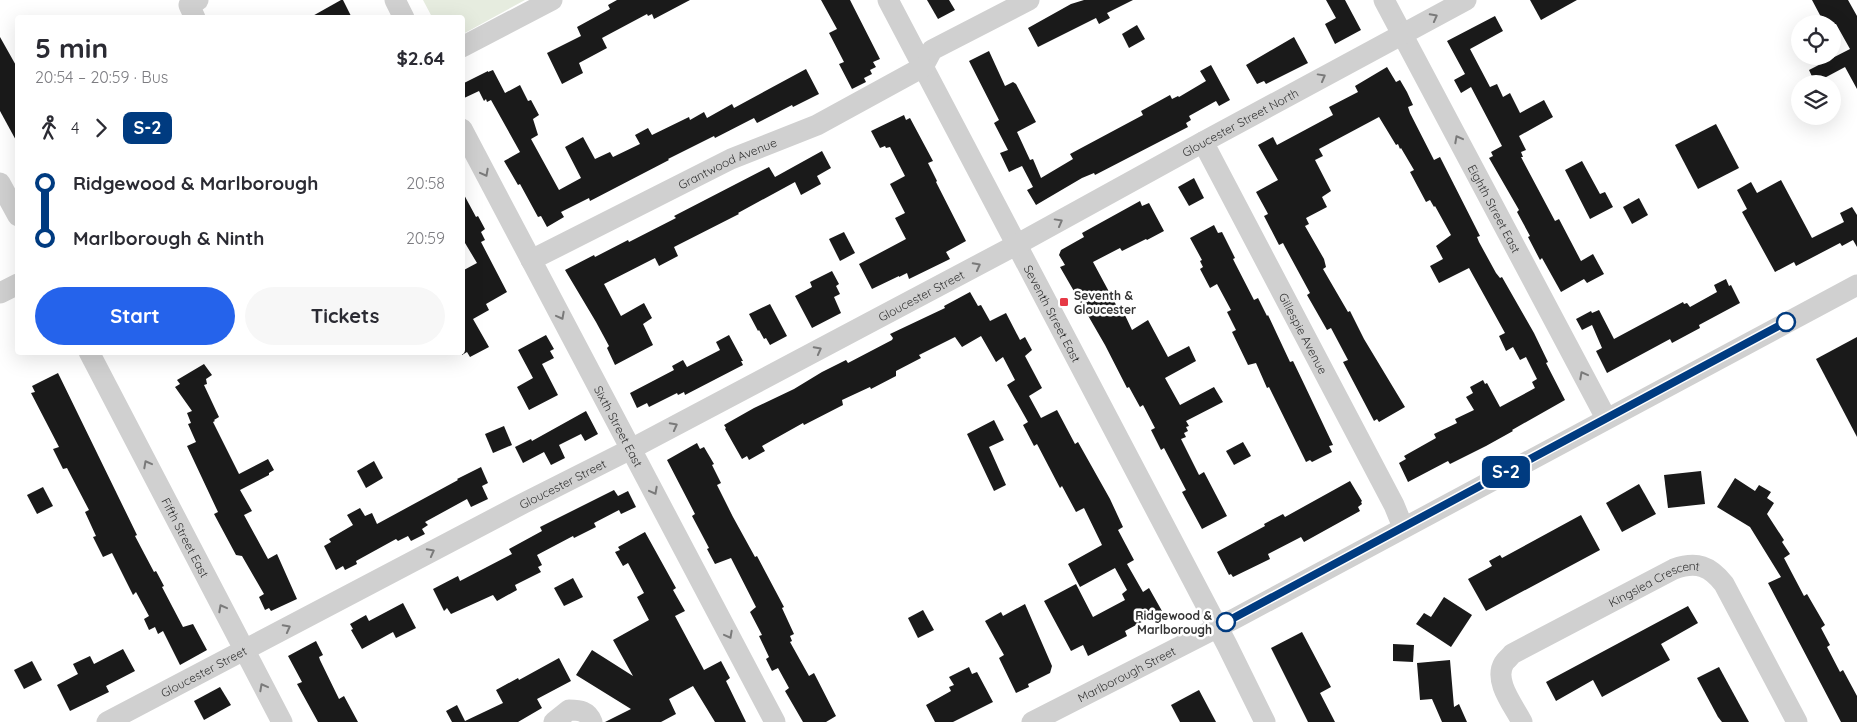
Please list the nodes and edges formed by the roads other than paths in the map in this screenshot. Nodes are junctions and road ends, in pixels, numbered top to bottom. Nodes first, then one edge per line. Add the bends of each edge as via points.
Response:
1 (198, 0) edge
2 (395, 0) edge
3 (552, 0) edge
4 (888, 0) edge
5 (1029, 0) edge
6 (1384, 0) edge
7 (1466, 0) edge
8 (194, 15) edge
9 (402, 15) edge
10 (1402, 34) junction
11 (465, 45) edge
12 (923, 67) junction
13 (465, 135) edge
14 (1203, 142) junction
15 (0, 183) edge
16 (15, 210) edge
17 (1016, 245) junction
18 (531, 260) junction
19 (1857, 285) edge
20 (15, 286) edge
21 (0, 293) edge
22 (91, 355) edge
23 (1606, 418) junction
24 (632, 449) junction
25 (1403, 527) junction
26 (1217, 627) junction
27 (244, 651) junction
28 (107, 722) edge
29 (282, 722) edge
30 (554, 722) edge
31 (592, 722) edge
32 (775, 722) edge
33 (1032, 722) edge
34 (1265, 722) edge
35 (1522, 722) edge
36 (1797, 722) edge

1 - 8 street via 189,5
2 - 9 street
3 - 11 street
4 - 12 street, Seventh Street East
5 - 12 street via 932,50
6 - 10 street, Eighth Street East
10 -> 7 street, Gloucester Street North
14 -> 10 street, Gloucester Street North
23 -> 10 street, Eighth Street East
12 - 17 street, Seventh Street East
12 - 18 street, Grantwood Avenue via 817,125 731,159
13 -> 18 street, Sixth Street East
17 -> 14 street, Gloucester Street North
14 - 25 street, Gillespie Avenue
15 - 16 street
24 -> 17 street, Gloucester Street
17 - 26 street, Seventh Street East
18 -> 24 street, Sixth Street East
19 - 23 street, Marlborough Street
20 - 21 street
27 -> 22 street, Fifth Street East
23 - 25 street, Marlborough Street
27 -> 24 street, Gloucester Street
24 -> 32 street, Sixth Street East
25 - 26 street, Marlborough Street
26 - 33 street, Marlborough Street
26 - 34 street, Seventh Street East
27 - 28 street, Gloucester Street
29 -> 27 street, Fifth Street East
30 - 31 street via 569,710 581,710 589,715
35 - 36 street, Kingslea Crescent via 1503,687 1501,676 1504,663 1512,654 1686,565 1704,567 1724,584

